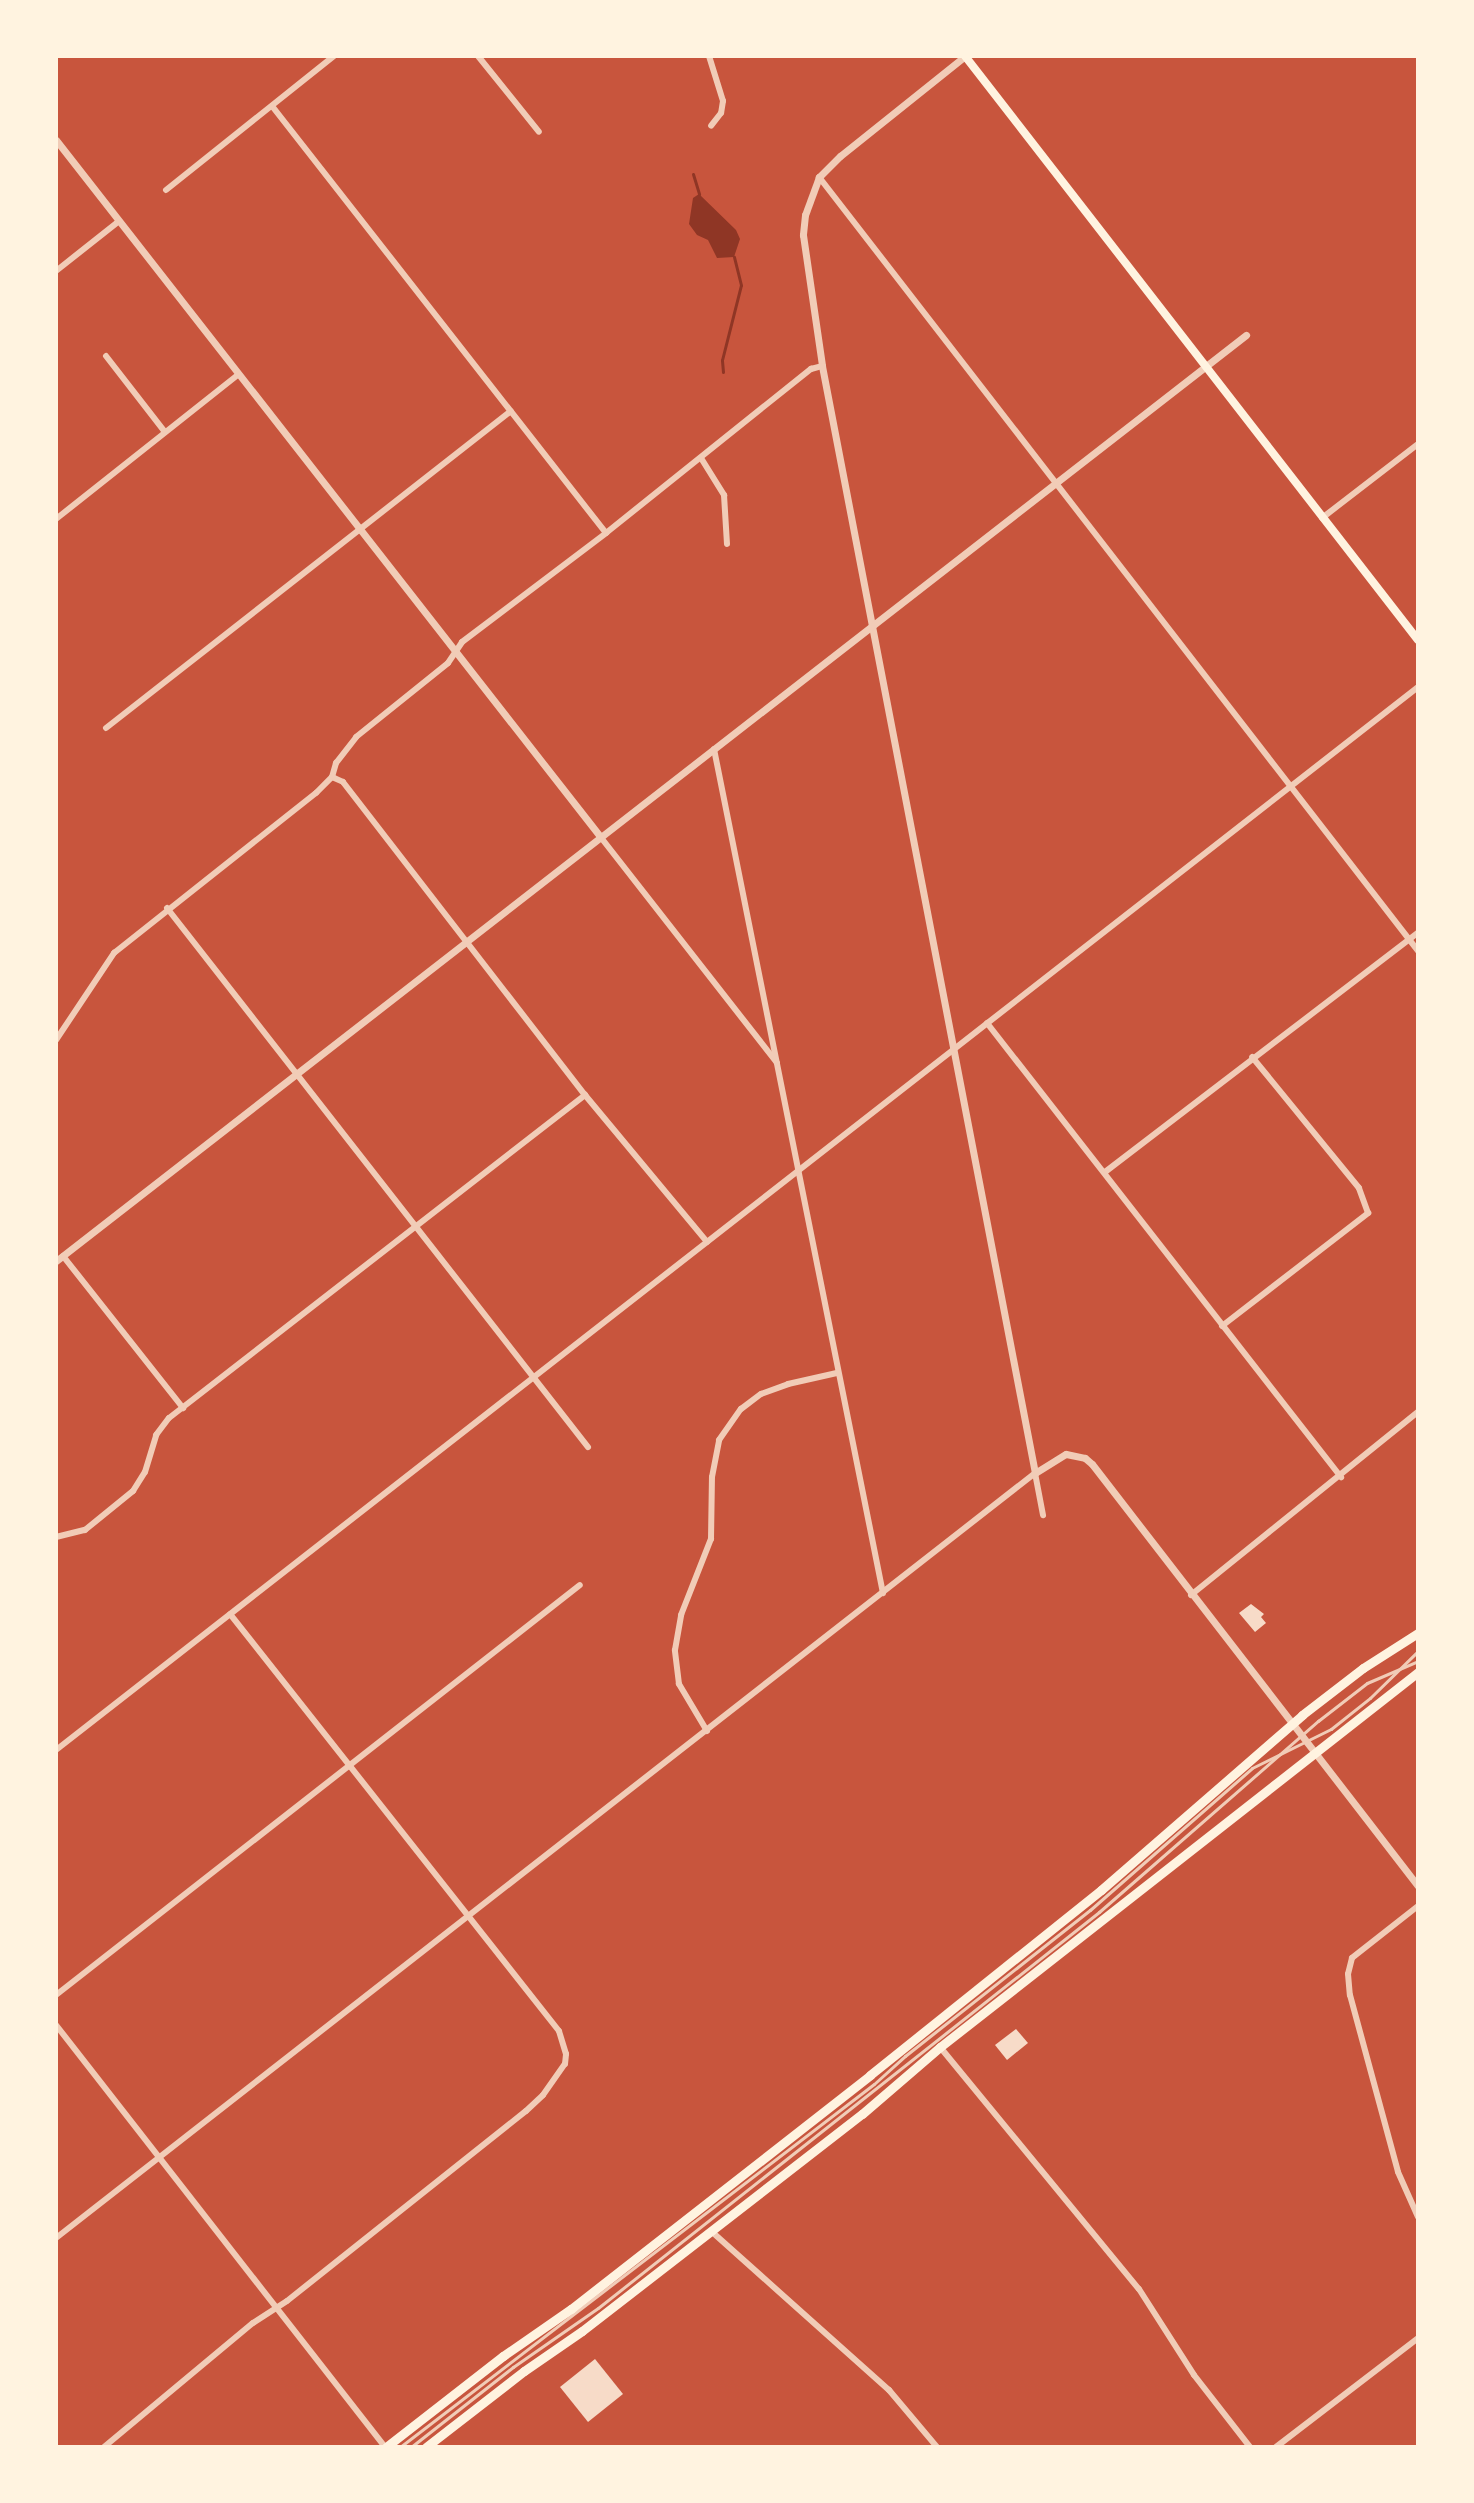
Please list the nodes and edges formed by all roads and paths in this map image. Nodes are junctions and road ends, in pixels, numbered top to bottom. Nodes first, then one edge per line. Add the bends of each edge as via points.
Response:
1 (334, 56) edge
2 (478, 56) edge
3 (709, 56) edge
4 (965, 56) edge
5 (272, 106) junction
6 (711, 126) dead end
7 (539, 132) dead end
8 (56, 140) edge
9 (819, 177) junction
10 (166, 190) dead end
11 (119, 221) junction
12 (56, 271) edge
13 (1246, 335) dead end
14 (106, 356) dead end
15 (822, 366) junction
16 (1204, 369) junction
17 (239, 374) junction
18 (511, 411) junction
19 (165, 432) junction
20 (1418, 444) edge
21 (701, 458) junction
22 (1055, 482) junction
23 (1322, 518) junction
24 (56, 519) edge
25 (361, 530) junction
26 (606, 533) junction
27 (727, 544) dead end
28 (872, 624) junction
29 (1418, 640) edge
30 (456, 651) junction
31 (1418, 687) edge
32 (106, 728) dead end
33 (714, 749) junction
34 (332, 777) junction
35 (1290, 786) junction
36 (599, 835) junction
37 (167, 908) junction
38 (1418, 933) edge
39 (1409, 940) junction
40 (466, 941) junction
41 (1418, 951) edge
42 (987, 1023) junction
43 (56, 1040) edge
44 (954, 1049) junction
45 (1252, 1057) junction
46 (778, 1064) junction
47 (296, 1074) junction
48 (585, 1095) junction
49 (797, 1171) junction
50 (1105, 1172) junction
51 (414, 1226) junction
52 (707, 1242) junction
53 (63, 1256) junction
54 (56, 1261) edge
55 (1222, 1326) junction
56 (837, 1373) junction
57 (533, 1377) junction
58 (183, 1408) junction
59 (1418, 1412) edge
60 (588, 1447) dead end
61 (1035, 1473) junction
62 (1341, 1477) junction
63 (1043, 1515) dead end
64 (56, 1537) edge
65 (580, 1585) dead end
66 (883, 1593) junction
67 (1191, 1595) junction
68 (230, 1614) junction
69 (1418, 1633) edge
70 (1418, 1651) edge
71 (1418, 1661) edge
72 (1394, 1671) junction
73 (1418, 1672) edge
74 (1291, 1724) junction
75 (707, 1731) junction
76 (1300, 1735) junction
77 (1307, 1743) junction
78 (56, 1750) edge
79 (1279, 1754) junction
80 (1315, 1755) junction
81 (348, 1765) junction
82 (1417, 1882) edge
83 (1418, 1906) edge
84 (466, 1917) junction
85 (56, 1995) edge
86 (56, 2025) edge
87 (940, 2047) junction
88 (159, 2157) junction
89 (1418, 2217) edge
90 (711, 2231) junction
91 (56, 2238) edge
92 (275, 2307) junction
93 (1418, 2338) edge
94 (104, 2447) edge
95 (385, 2447) edge
96 (400, 2447) edge
97 (411, 2447) edge
98 (426, 2447) edge
99 (937, 2447) edge
100 (1250, 2447) edge
101 (1276, 2447) edge

1 - 5 street
2 - 7 street
3 - 6 street via 723,101
4 - 9 street
4 - 16 main road
5 - 10 street
5 - 18 street
8 - 11 street
9 - 15 street via 805,215 805,258
9 - 22 street
11 - 12 street
11 - 17 street
13 - 16 street
14 - 19 street
15 - 21 street via 811,369
15 - 28 street
16 - 22 street
16 - 23 main road
17 - 19 street
17 - 25 street
18 - 25 street
18 - 26 street
19 - 24 street
20 - 23 street
21 - 26 street
21 - 27 street via 724,495
22 - 28 street
22 - 35 street
23 - 29 main road
25 - 30 street
25 - 32 street
26 - 30 street
28 - 33 street
28 - 44 street
30 - 34 street via 356,737
30 - 36 street
31 - 35 street
33 - 36 street
33 - 46 street
34 - 37 street
34 - 40 street via 343,782
35 - 39 street
35 - 42 street
36 - 40 street
36 - 46 street
37 - 43 street via 108,960
37 - 47 street
38 - 39 street
39 - 41 street
39 - 45 street
40 - 47 street
40 - 48 street
42 - 44 street
42 - 50 street
44 - 49 street
44 - 61 street
45 - 50 street
45 - 55 street via 1359,1188 1368,1213
46 - 49 street
47 - 51 street
47 - 53 street
48 - 51 street
48 - 52 street
49 - 52 street
49 - 56 street
50 - 55 street
51 - 57 street
51 - 58 street
52 - 57 street
53 - 54 street
53 - 58 street
55 - 62 street
56 - 66 street
56 - 75 street via 761,1394 741,1409 719,1440 711,1539 681,1615 675,1650 682,1691
57 - 60 street
57 - 68 street
58 - 64 street via 156,1435 145,1472 124,1500 85,1530
59 - 62 street
61 - 63 street
61 - 66 street
61 - 67 street via 1066,1454 1085,1458
62 - 67 street
65 - 81 street
66 - 75 street
67 - 74 street
68 - 78 street
68 - 81 street
69 - 74 main road
70 - 72 lane
71 - 72 lane
72 - 76 lane via 1367,1683
72 - 77 lane via 1370,1698
73 - 80 main road
74 - 76 street
74 - 95 main road via 1101,1890 870,2075
75 - 84 street
76 - 77 street
76 - 79 lane
77 - 79 lane
77 - 80 street
79 - 96 lane via 1252,1768 1090,1910 874,2084
79 - 97 lane via 1099,1912 610,2299
80 - 82 street
80 - 87 main road
81 - 84 street
81 - 85 street
83 - 89 street via 1352,1958 1348,1974 1398,2172
84 - 88 street
84 - 92 street via 559,2031 565,2064 526,2111
86 - 88 street
87 - 90 main road
87 - 100 street via 1139,2289 1194,2375
88 - 91 street
88 - 92 street
90 - 98 main road
90 - 99 street via 889,2390
92 - 94 street
92 - 95 street
93 - 101 street

